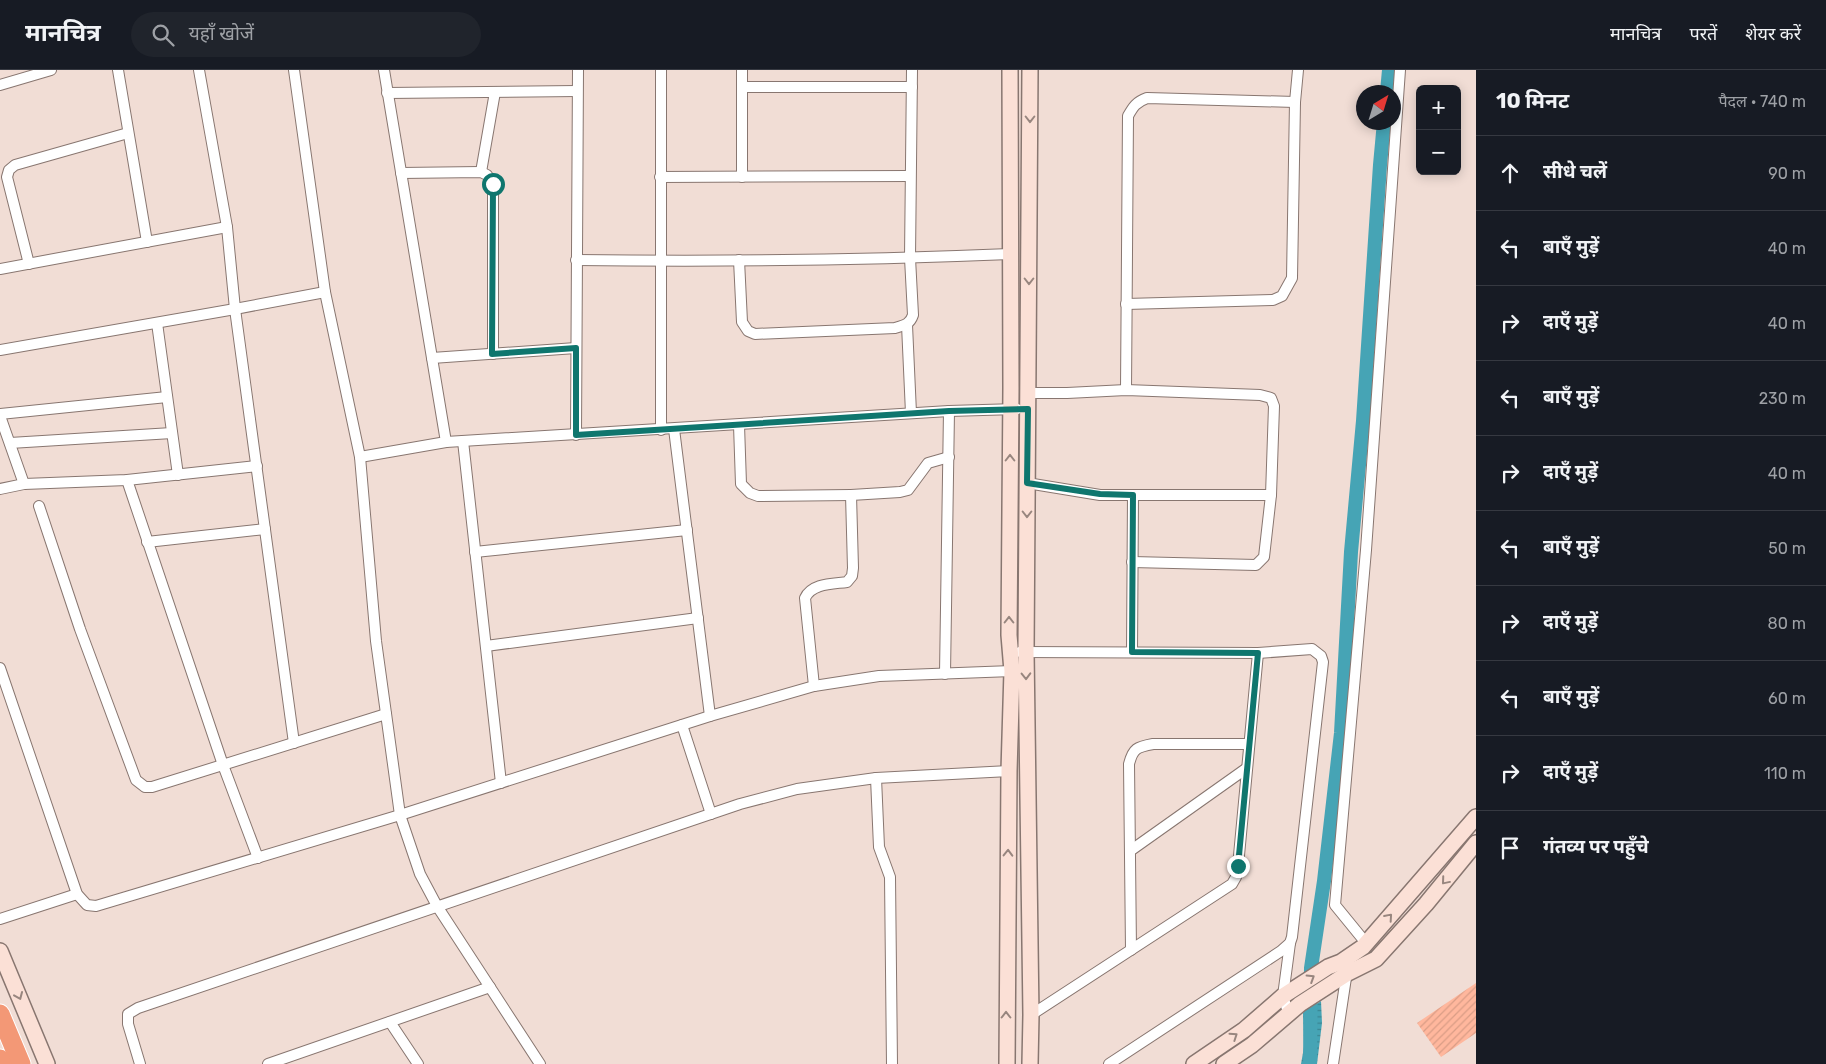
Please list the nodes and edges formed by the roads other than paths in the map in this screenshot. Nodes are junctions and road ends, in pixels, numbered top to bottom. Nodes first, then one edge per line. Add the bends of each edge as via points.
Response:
1 (51, 70) edge
2 (118, 70) edge
3 (199, 70) edge
4 (294, 70) edge
5 (384, 70) edge
6 (578, 70) edge
7 (661, 70) edge
8 (742, 70) edge
9 (912, 70) edge
10 (1010, 70) edge
11 (1030, 70) edge
12 (1298, 70) edge
13 (1400, 70) edge
14 (0, 84) edge
15 (742, 87) junction
16 (912, 87) junction
17 (577, 91) junction
18 (387, 92) junction
19 (495, 92) junction
20 (1295, 102) junction
21 (128, 133) junction
22 (4, 171) edge
23 (481, 172) junction
24 (401, 173) junction
25 (910, 176) junction
26 (660, 177) junction
27 (742, 177) junction
28 (226, 227) junction
29 (147, 242) junction
30 (1010, 254) junction
31 (910, 258) junction
32 (576, 260) junction
33 (739, 260) junction
34 (660, 261) junction
35 (29, 264) junction
36 (0, 269) edge
37 (325, 292) junction
38 (1126, 304) junction
39 (235, 309) junction
40 (157, 323) junction
41 (907, 325) junction
42 (576, 348) junction
43 (0, 350) edge
44 (492, 354) junction
45 (432, 358) junction
46 (1126, 390) junction
47 (1028, 393) junction
48 (167, 397) junction
49 (1010, 409) junction
50 (1028, 409) junction
51 (949, 411) junction
52 (912, 413) junction
53 (0, 415) edge
54 (739, 425) junction
55 (674, 429) junction
56 (661, 430) junction
57 (172, 433) junction
58 (576, 435) junction
59 (446, 442) junction
60 (463, 442) junction
61 (10, 444) junction
62 (360, 457) junction
63 (949, 457) junction
64 (257, 466) junction
65 (178, 475) junction
66 (127, 480) junction
67 (1027, 483) junction
68 (24, 484) junction
69 (0, 489) edge
70 (851, 495) junction
71 (1133, 495) junction
72 (1271, 495) junction
73 (39, 506) dead end
74 (265, 529) junction
75 (687, 530) junction
76 (147, 542) junction
77 (475, 552) junction
78 (1132, 562) junction
79 (698, 618) junction
80 (486, 646) junction
81 (1026, 652) junction
82 (1132, 652) junction
83 (1011, 653) junction
84 (1258, 653) junction
85 (0, 668) edge
86 (1012, 672) junction
87 (946, 674) junction
88 (814, 686) junction
89 (386, 714) junction
90 (710, 716) junction
91 (682, 725) junction
92 (294, 743) junction
93 (1249, 744) junction
94 (222, 765) junction
95 (1247, 768) junction
96 (1009, 771) junction
97 (876, 778) junction
98 (501, 783) junction
99 (711, 814) junction
100 (400, 815) junction
101 (1476, 817) edge
102 (1476, 843) edge
103 (1130, 850) junction
104 (258, 858) junction
105 (76, 894) junction
106 (437, 906) junction
107 (0, 919) edge
108 (1290, 943) junction
109 (1366, 943) junction
110 (1131, 950) junction
111 (0, 951) edge
112 (1347, 965) junction
113 (490, 987) junction
114 (1288, 992) junction
115 (1294, 1008) junction
116 (0, 1014) edge
117 (1031, 1015) junction
118 (390, 1022) junction
119 (0, 1059) edge
120 (2, 1064) edge
121 (21, 1064) edge
122 (47, 1064) edge
123 (140, 1064) edge
124 (268, 1064) edge
125 (418, 1064) edge
126 (540, 1064) edge
127 (892, 1064) edge
128 (1007, 1064) edge
129 (1030, 1064) edge
130 (1109, 1064) edge
131 (1194, 1064) edge
132 (1224, 1064) edge
133 (1332, 1064) edge

1 - 14 street
2 - 21 street
3 - 28 street
4 - 37 street
5 - 18 street
6 - 17 street
7 - 26 street
8 - 15 street
9 - 16 street
10 - 30 street
11 -> 47 street
12 - 20 street
13 - 109 street via 1366,550 1335,905
15 - 16 street
15 - 27 street
16 - 25 street
17 - 19 street
17 - 32 street
18 - 19 street
18 - 24 street
19 - 23 street
20 - 38 street via 1292,278 1282,296 1273,300
20 - 38 street via 1147,98 1138,101 1128,116
21 - 22 street via 15,165
21 - 29 street
22 - 35 street
23 - 24 street
23 - 44 street via 493,184
24 - 45 street
25 - 27 street
25 - 31 street
26 - 27 street
26 - 34 street
28 - 29 street
28 - 39 street
29 - 35 street
30 - 31 street
30 - 49 street
31 - 33 street
31 - 41 street via 913,315
32 - 34 street
32 - 42 street
33 - 34 street
33 - 41 street via 742,322 748,331 755,334
34 - 56 street
35 - 36 street
37 - 39 street
37 - 62 street
38 - 46 street
39 - 40 street
39 - 64 street
40 - 43 street
40 - 48 street
41 - 52 street
42 - 44 street
42 - 58 street
44 - 45 street
45 - 59 street
46 - 47 street
46 - 72 street via 1271,398 1274,406
47 - 50 street
48 - 53 street
48 - 57 street
49 - 50 street
49 - 51 street
83 -> 49 street
50 - 67 street
51 - 52 street
51 - 63 street
52 - 54 street
53 - 61 street
54 - 55 street
54 - 70 street via 741,484 750,493 758,496
55 - 56 street
55 - 75 street
56 - 58 street
57 - 61 street
57 - 65 street
58 - 60 street
59 - 60 street
59 - 62 street
60 - 77 street
61 - 68 street
62 - 89 street via 376,641
63 - 70 street via 928,463 908,490
63 - 87 street
64 - 65 street
64 - 74 street
65 - 66 street
66 - 68 street
66 - 76 street
67 - 71 street via 1100,494
67 -> 81 street
68 - 69 street
70 - 88 street via 852,576 847,582 814,587 805,598
71 - 72 street
71 - 78 street
72 - 78 street via 1264,557 1256,565
73 - 94 street via 136,780 145,787 152,787
74 - 76 street
74 - 92 street
75 - 77 street
75 - 79 street
76 - 94 street
77 - 80 street
78 - 82 street
79 - 80 street
79 - 90 street
80 - 98 street
81 - 82 street
81 - 83 street
81 -> 117 street
82 - 84 street
83 - 86 street
84 - 93 street
84 - 108 street via 1312,649 1323,662
85 - 105 street
86 - 87 street
86 - 96 street
87 - 88 street via 879,676
88 - 90 street
89 - 92 street
89 - 100 street
90 - 91 street
91 - 98 street
91 - 99 street
92 - 94 street
93 - 95 street
93 - 103 street via 1152,744 1140,746 1132,752 1129,764
94 - 104 street
95 - 103 street
95 - 110 street via 1238,866 1232,884
96 - 97 street
128 -> 96 street
97 - 99 street via 797,789
97 - 127 street via 879,846 890,877
98 - 100 street
99 - 106 street
100 - 104 street
100 - 106 street via 420,874
109 -> 101 street
102 -> 112 street via 1376,959
103 - 110 street
104 - 105 street via 96,906 87,905
105 - 107 street
106 - 113 street
106 - 123 street via 138,1008 128,1014 128,1024
108 - 114 street
108 - 130 street
109 - 112 street
110 - 117 street
111 -> 122 street
114 -> 112 street via 1328,967
112 - 115 street via 1326,987
112 - 133 street
113 - 118 street
113 - 126 street
114 - 115 street
131 -> 114 street via 1244,1030
115 - 132 street via 1252,1045
116 - 121 highway
117 - 129 street
118 - 124 street
118 - 125 street
119 - 120 highway

